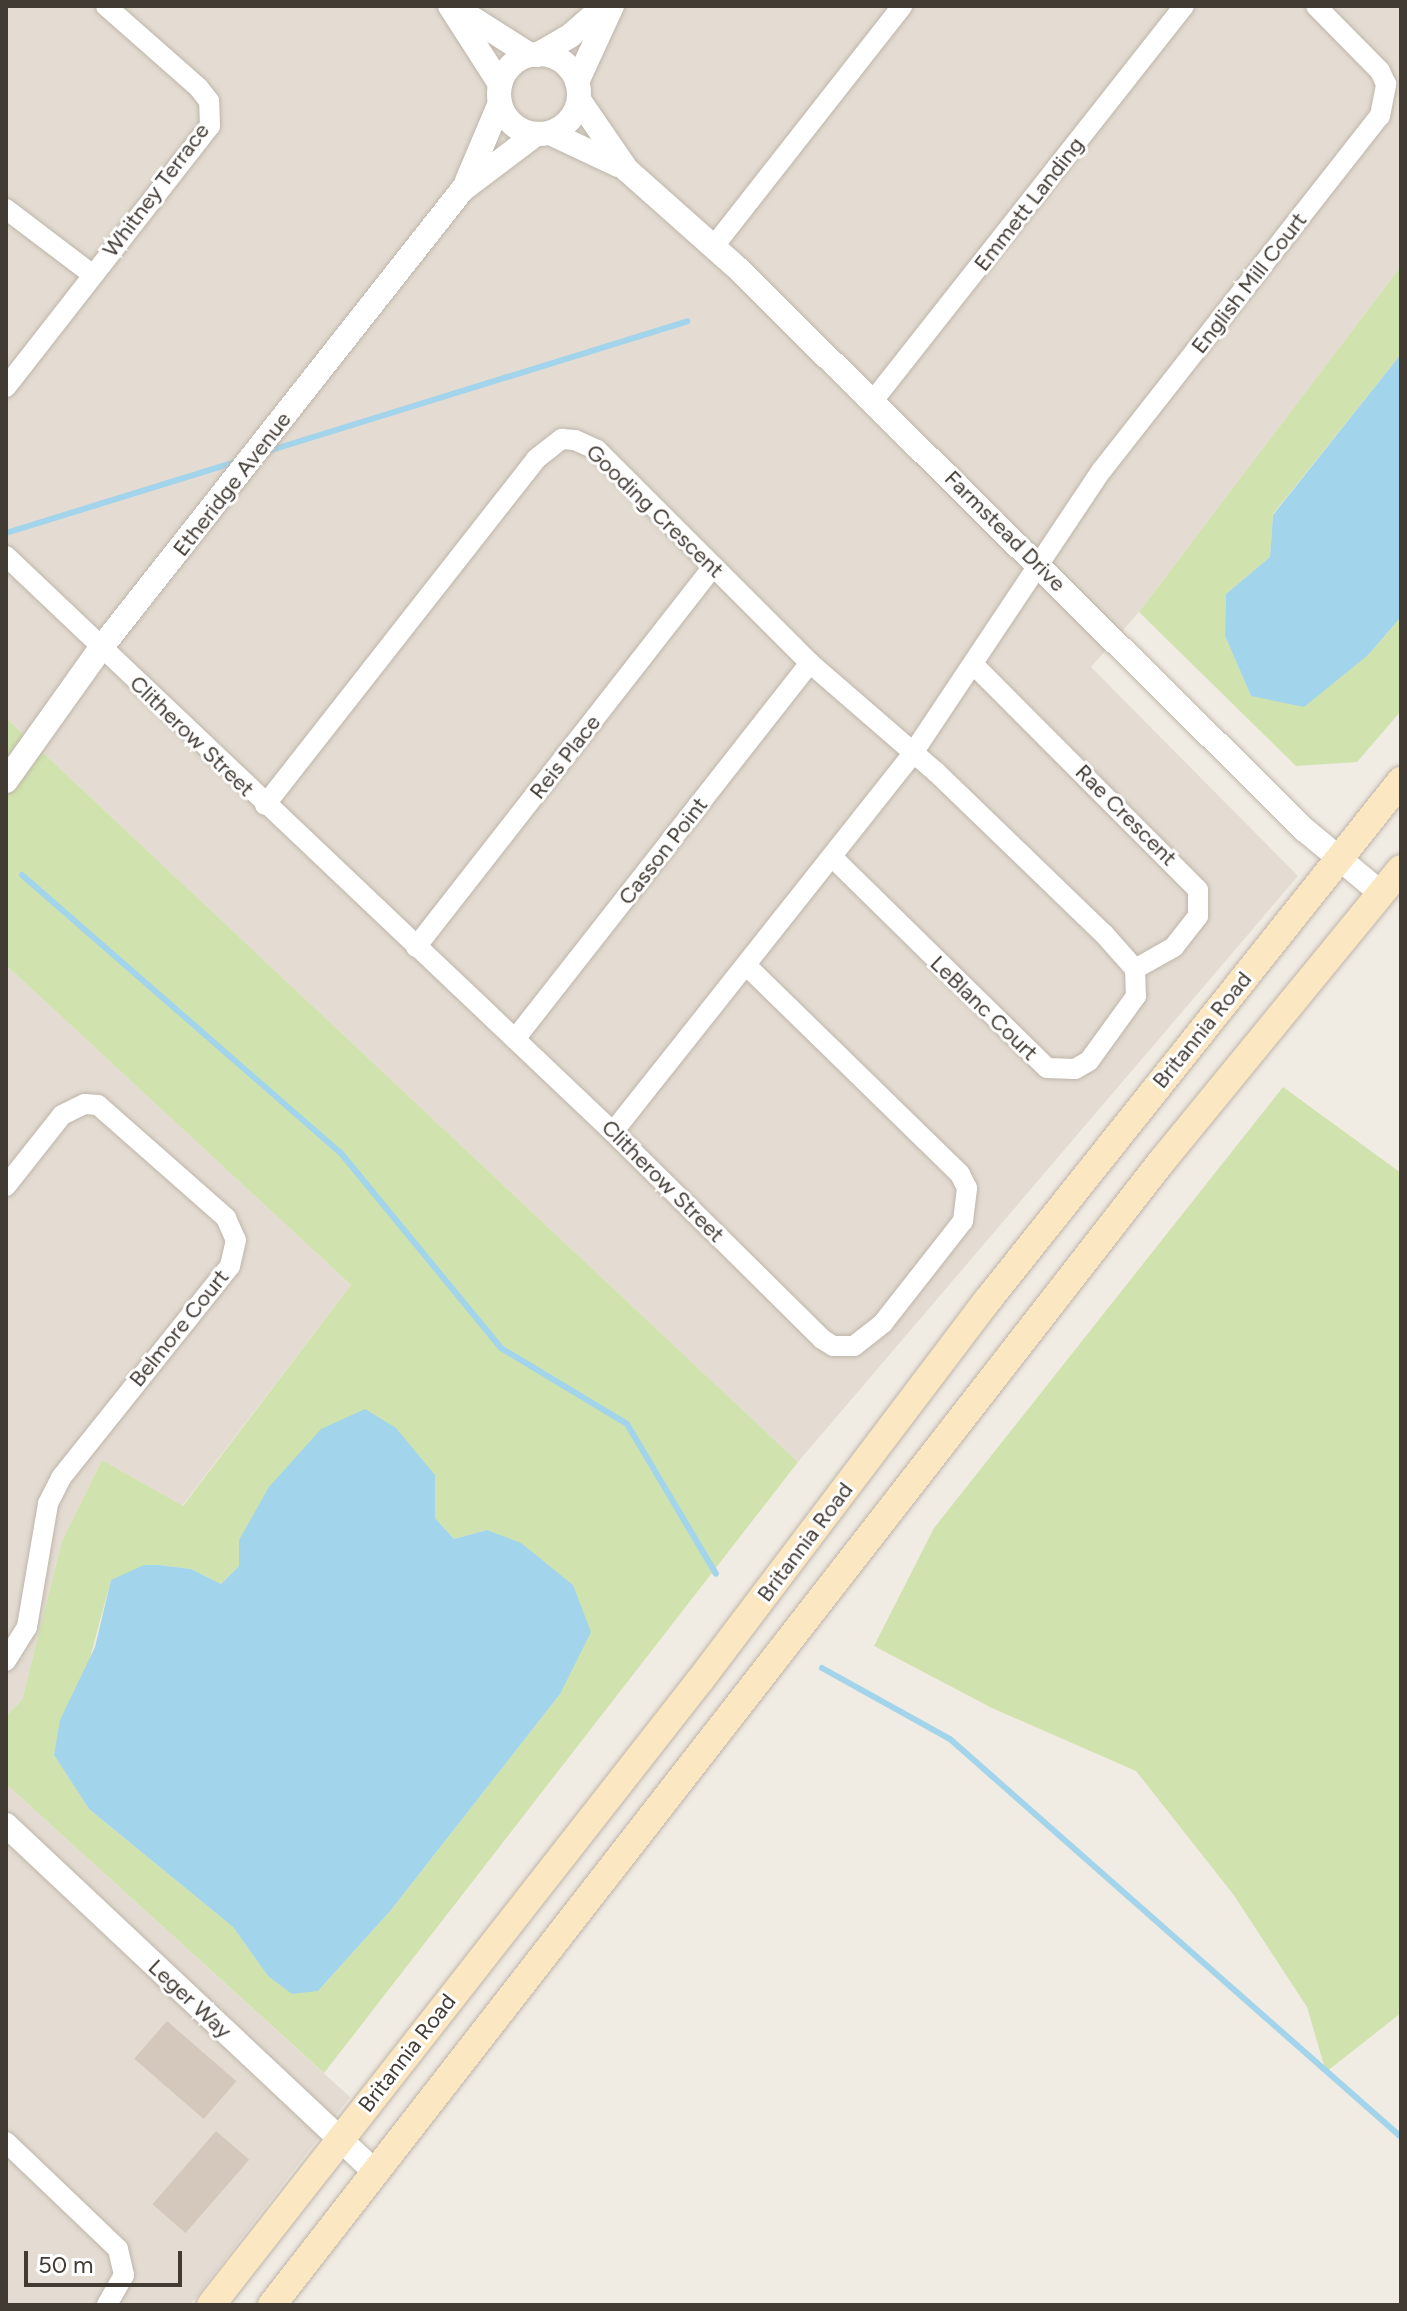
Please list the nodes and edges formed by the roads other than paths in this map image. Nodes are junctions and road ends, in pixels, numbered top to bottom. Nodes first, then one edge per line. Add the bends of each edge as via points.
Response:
1 (106, 6) edge
2 (452, 6) edge
3 (604, 6) edge
4 (612, 6) edge
5 (902, 6) edge
6 (1184, 6) edge
7 (1316, 6) edge
8 (533, 55) junction
9 (578, 91) junction
10 (500, 93) junction
11 (543, 134) junction
12 (627, 170) junction
13 (462, 190) junction
14 (6, 209) edge
15 (714, 246) junction
16 (93, 275) junction
17 (6, 387) edge
18 (872, 402) junction
19 (6, 556) edge
20 (1039, 565) junction
21 (713, 567) junction
22 (101, 648) junction
23 (810, 663) junction
24 (973, 664) junction
25 (913, 753) junction
26 (6, 781) edge
27 (1401, 781) edge
28 (265, 805) junction
29 (832, 857) junction
30 (1337, 857) junction
31 (1401, 869) edge
32 (1381, 893) junction
33 (416, 947) junction
34 (746, 965) junction
35 (1135, 969) junction
36 (515, 1039) junction
37 (613, 1132) junction
38 (6, 1186) edge
39 (6, 1661) edge
40 (6, 1825) edge
41 (339, 2138) junction
42 (6, 2142) edge
43 (375, 2172) junction
44 (107, 2305) edge
45 (211, 2305) edge
46 (272, 2305) edge

1 - 16 street, Whitney Terrace via 199,88 211,114 210,126
2 - 8 street
2 - 10 street
3 - 8 street via 571,35
4 - 9 street
5 - 15 street
6 - 18 street, Emmett Landing
7 - 20 street, English Mill Court via 1380,71 1386,84 1380,116 1102,470
8 - 9 street via 566,65
8 - 10 street via 511,65
9 - 11 street via 569,121
9 - 12 street, Farmstead Drive
10 - 11 street via 513,124
10 - 13 street, Etheridge Avenue
11 - 12 street, Farmstead Drive
11 - 13 street, Etheridge Avenue
12 - 15 street, Farmstead Drive
13 - 22 street, Etheridge Avenue
14 - 16 street
15 - 18 street, Farmstead Drive
16 - 17 street, Whitney Terrace
18 - 20 street, Farmstead Drive
19 - 22 street, Clitherow Street
20 - 24 street, English Mill Court
20 - 30 street, Farmstead Drive
21 - 23 street, Gooding Crescent
21 - 28 street, Gooding Crescent via 597,450 575,440 549,446
21 - 33 street, Reis Place
22 - 26 street, Etheridge Avenue
22 - 28 street, Clitherow Street
23 - 25 street, Gooding Crescent
23 - 36 street, Casson Point
24 - 25 street, English Mill Court
24 - 35 street, Rae Crescent via 1198,890 1198,916 1174,947
25 - 29 street, English Mill Court
25 - 35 street
27 - 30 main road, Britannia Road
28 - 33 street, Clitherow Street
29 - 34 street, English Mill Court
29 - 35 street, LeBlanc Court via 1047,1068 1075,1069 1089,1061 1131,1006 1138,986
30 - 32 street, Farmstead Drive
30 - 41 main road, Britannia Road
31 - 32 main road
32 - 43 main road via 1162,1161
33 - 36 street, Clitherow Street
34 - 37 street, English Mill Court
34 - 37 street, Clitherow Street via 960,1174 967,1188 963,1221 883,1323 854,1346 833,1346 822,1339
36 - 37 street, Clitherow Street
38 - 39 street, Belmore Court via 62,1115 85,1104 98,1105 226,1218 236,1240 230,1266 61,1478 48,1504 27,1627
40 - 41 street, Leger Way
41 - 43 street, Leger Way
41 - 45 main road, Britannia Road
42 - 44 street via 118,2249 124,2275
43 - 46 main road

